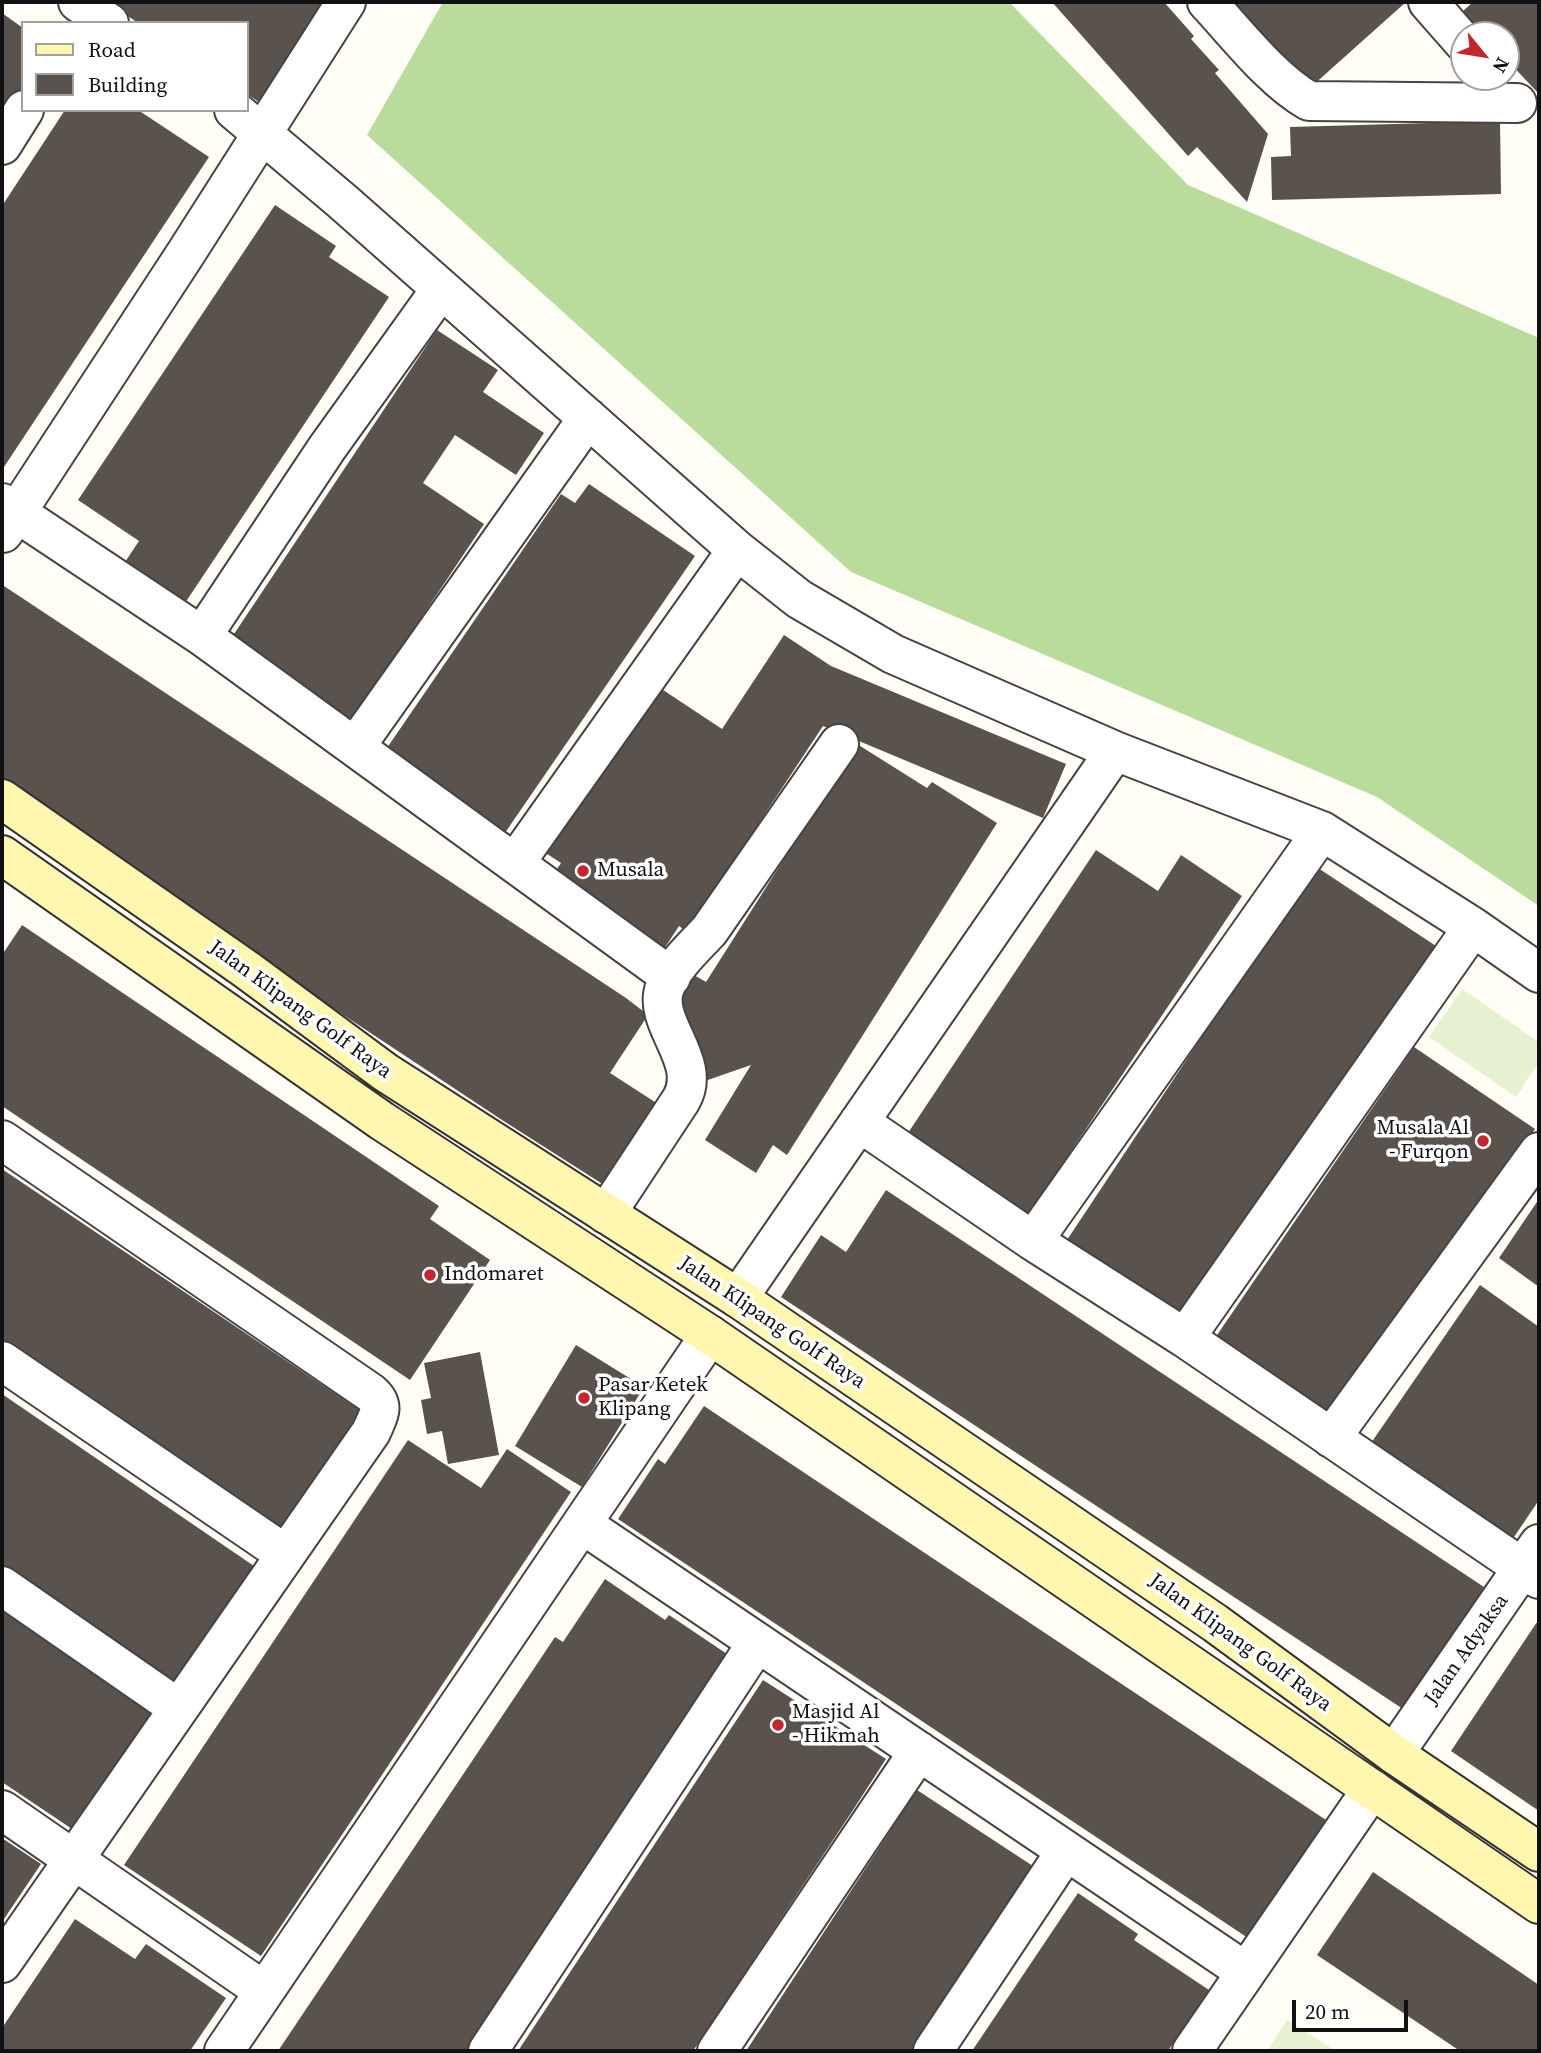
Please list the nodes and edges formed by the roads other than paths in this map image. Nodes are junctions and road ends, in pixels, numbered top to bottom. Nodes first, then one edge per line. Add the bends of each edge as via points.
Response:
1 (346, 2) edge
2 (1207, 2) edge
3 (1428, 2) edge
4 (1450, 27) edge
5 (1517, 102) edge
6 (23, 112) edge
7 (236, 112) edge
8 (263, 134) junction
9 (2, 145) edge
10 (441, 289) junction
11 (588, 418) junction
12 (7, 517) edge
13 (737, 550) junction
14 (202, 636) junction
15 (839, 744) dead end
16 (355, 747) junction
17 (1115, 751) junction
18 (2, 799) edge
19 (1322, 831) junction
20 (2, 855) edge
21 (515, 863) junction
22 (1473, 926) junction
23 (1539, 973) edge
24 (671, 977) junction
25 (859, 1122) junction
26 (2, 1140) edge
27 (1539, 1152) edge
28 (557, 1182) junction
29 (606, 1214) junction
30 (535, 1221) junction
31 (1033, 1241) junction
32 (738, 1298) junction
33 (710, 1335) junction
34 (1185, 1338) junction
35 (2, 1361) edge
36 (1331, 1438) junction
37 (582, 1524) junction
38 (285, 1554) junction
39 (1534, 1564) edge
40 (2, 1587) edge
41 (757, 1643) junction
42 (178, 1708) junction
43 (919, 1751) junction
44 (1394, 1754) junction
45 (1372, 1789) junction
46 (2, 1810) edge
47 (1531, 1846) edge
48 (1066, 1851) junction
49 (75, 1859) junction
50 (1499, 1876) junction
51 (1539, 1904) edge
52 (2, 1963) edge
53 (1246, 1972) junction
54 (264, 1991) junction
55 (224, 2051) edge
56 (488, 2051) edge
57 (718, 2051) edge
58 (933, 2051) edge
59 (1192, 2051) edge

1 - 8 street
2 - 5 street via 1279,78 1309,101
3 - 4 street
6 - 9 street
7 - 8 street
8 - 10 street
8 - 12 street
10 - 11 street
10 - 14 street via 327,448
11 - 13 street
11 - 16 street
12 - 14 street
13 - 17 street via 799,599 893,654
13 - 21 street
14 - 16 street
15 - 24 street via 709,931
16 - 21 street
17 - 19 street
17 - 25 street
18 - 28 main road, Jalan Klipang Golf Raya via 385,1072
19 - 22 street
19 - 31 street
20 - 30 main road, Jalan Klipang Golf Raya via 382,1121
21 - 24 street
22 - 23 street
22 - 34 street
24 - 29 street via 662,1004 687,1074 686,1091
25 - 31 street
25 - 32 street
26 - 38 street via 378,1400 381,1411 371,1432
27 - 36 street
28 - 29 main road, Jalan Klipang Golf Raya
28 - 30 main road
29 - 32 main road, Jalan Klipang Golf Raya
30 - 33 main road, Jalan Klipang Golf Raya
31 - 34 street
32 - 44 main road, Jalan Klipang Golf Raya via 1215,1623
33 - 37 street
33 - 45 main road, Jalan Klipang Golf Raya
34 - 36 street
35 - 38 street
36 - 39 street
37 - 41 street
37 - 54 street
38 - 42 street
39 - 44 street, Jalan Adyaksa
40 - 42 street
41 - 43 street
41 - 56 street
42 - 49 street
43 - 48 street
43 - 57 street
44 - 47 main road, Jalan Klipang Golf Raya
45 - 50 main road, Jalan Klipang Golf Raya
45 - 53 street
46 - 49 street
47 - 50 main road
48 - 53 street
48 - 58 street
49 - 52 street
49 - 54 street
50 - 51 main road, Jalan Klipang Golf Raya
53 - 59 street
54 - 55 street

